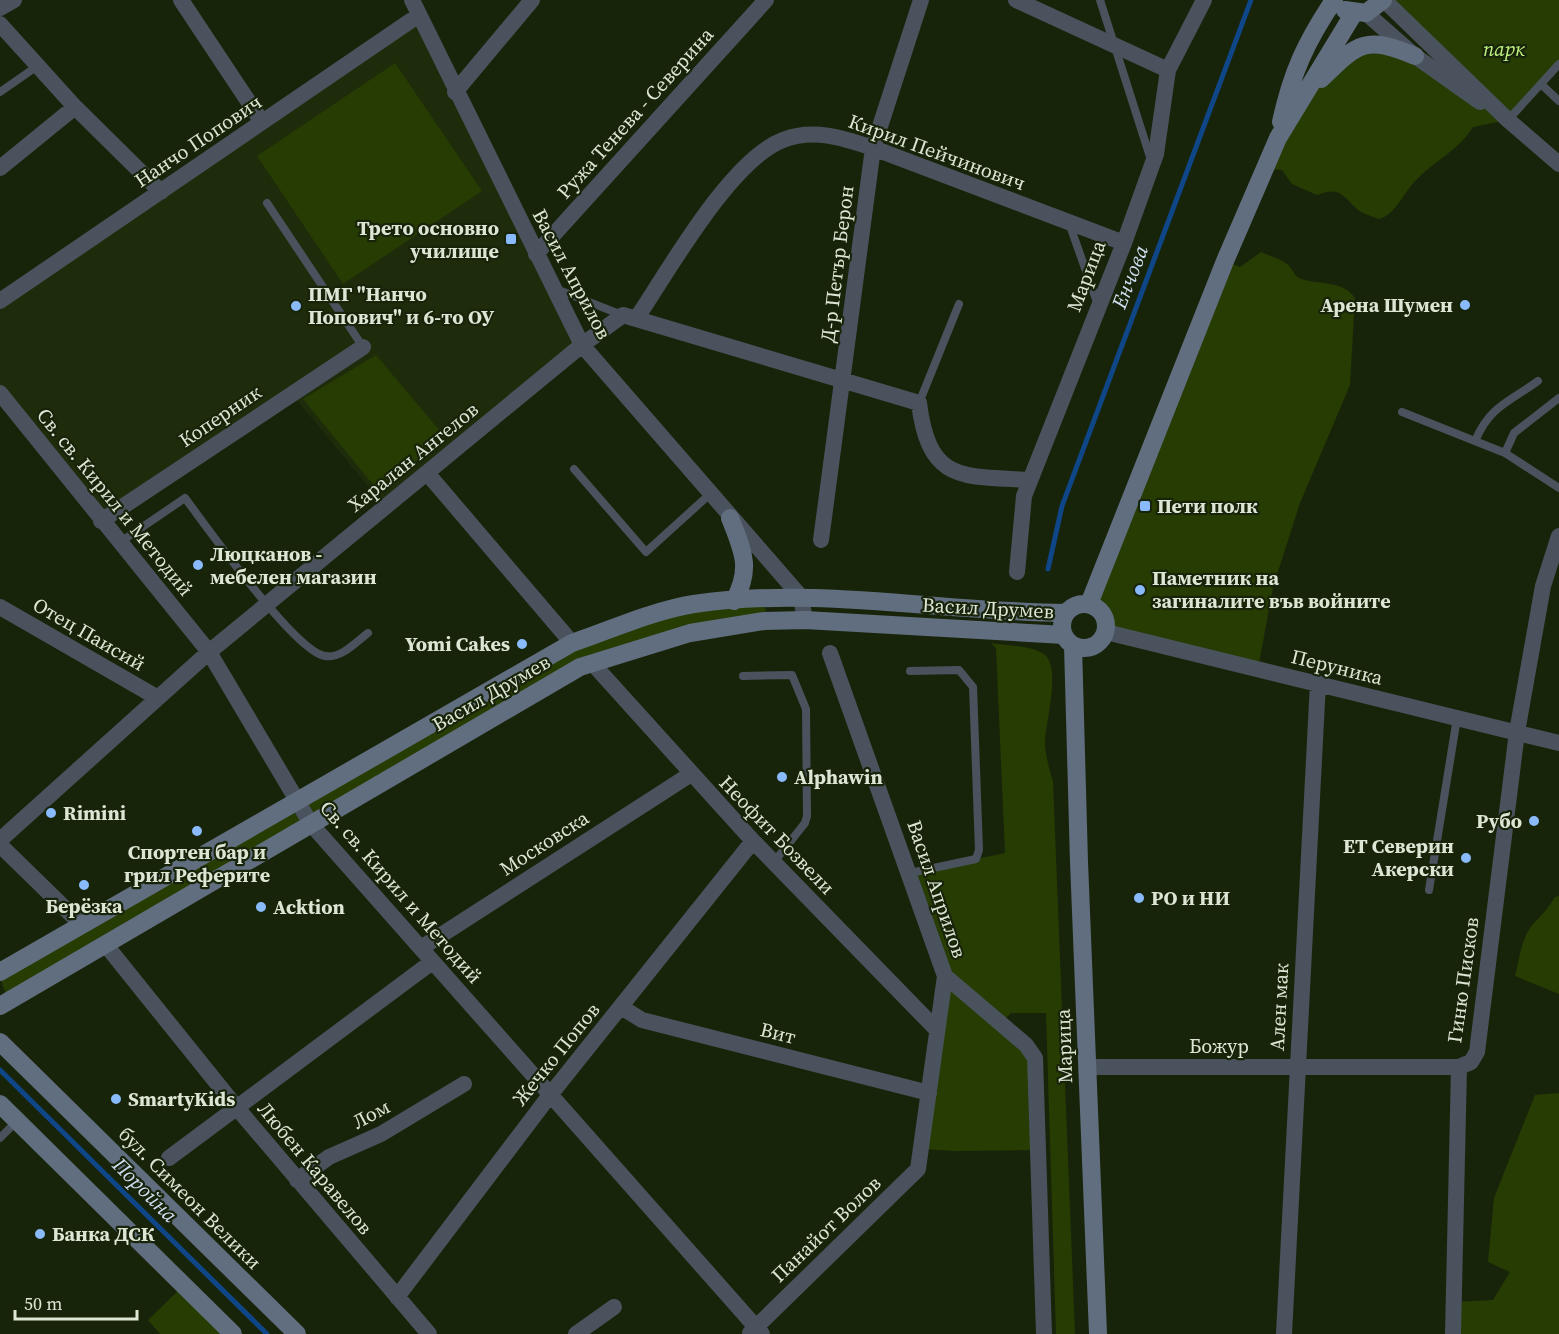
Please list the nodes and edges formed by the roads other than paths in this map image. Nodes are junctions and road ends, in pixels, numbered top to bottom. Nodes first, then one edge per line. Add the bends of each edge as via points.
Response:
1 (14, 0) edge
2 (181, 0) edge
3 (532, 0) edge
4 (766, 0) edge
5 (921, 0) edge
6 (1016, 0) edge
7 (1101, 0) edge
8 (1204, 0) edge
9 (1335, 0) edge
10 (1384, 0) edge
11 (0, 8) edge
12 (415, 8) edge
13 (1360, 13) junction
14 (0, 24) edge
15 (1117, 45) junction
16 (1415, 56) junction
17 (1559, 64) edge
18 (36, 67) junction
19 (1168, 69) junction
20 (1541, 84) junction
21 (0, 92) edge
22 (455, 92) junction
23 (1302, 97) junction
24 (1559, 101) edge
25 (75, 107) junction
26 (1508, 120) junction
27 (262, 122) junction
28 (1278, 138) junction
29 (873, 147) junction
30 (1152, 164) junction
31 (1559, 164) edge
32 (0, 168) edge
33 (161, 192) junction
34 (267, 203) dead end
35 (1069, 223) junction
36 (1124, 243) junction
37 (536, 254) junction
38 (553, 287) junction
39 (0, 301) edge
40 (960, 304) dead end
41 (1099, 306) junction
42 (629, 317) junction
43 (582, 345) junction
44 (363, 347) joint
45 (843, 381) junction
46 (1538, 381) dead end
47 (0, 393) edge
48 (1559, 398) edge
49 (919, 404) junction
50 (1402, 412) dead end
51 (7, 415) edge
52 (1475, 441) junction
53 (1505, 453) junction
54 (574, 469) dead end
55 (427, 473) junction
56 (1030, 480) junction
57 (1559, 488) edge
58 (710, 494) junction
59 (730, 518) junction
60 (101, 521) junction
61 (1559, 536) edge
62 (821, 540) dead end
63 (119, 543) junction
64 (1017, 572) dead end
65 (801, 597) junction
66 (734, 601) junction
67 (1089, 604) junction
68 (266, 605) junction
69 (0, 607) edge
70 (1066, 613) junction
71 (805, 620) junction
72 (1106, 632) junction
73 (368, 633) dead end
74 (572, 643) junction
75 (1075, 643) junction
76 (209, 652) junction
77 (830, 653) dead end
78 (593, 664) junction
79 (910, 671) dead end
80 (743, 676) dead end
81 (1318, 683) junction
82 (158, 698) junction
83 (1457, 718) junction
84 (1517, 732) junction
85 (1559, 742) edge
86 (691, 774) junction
87 (296, 801) junction
88 (311, 824) junction
89 (0, 840) edge
90 (753, 841) junction
91 (0, 844) edge
92 (774, 862) junction
93 (910, 873) junction
94 (1429, 890) dead end
95 (81, 925) junction
96 (105, 944) junction
97 (421, 948) junction
98 (432, 962) junction
99 (0, 972) edge
100 (945, 976) junction
101 (0, 1006) edge
102 (621, 1007) junction
103 (937, 1030) junction
104 (0, 1042) edge
105 (1087, 1067) junction
106 (1459, 1067) junction
107 (1297, 1068) junction
108 (464, 1084) dead end
109 (929, 1094) junction
110 (550, 1095) junction
111 (0, 1104) edge
112 (237, 1108) junction
113 (17, 1121) junction
114 (0, 1138) edge
115 (922, 1149) joint
116 (170, 1158) dead end
117 (297, 1180) junction
118 (397, 1297) junction
119 (614, 1307) dead end
120 (756, 1332) edge
121 (232, 1334) edge
122 (297, 1334) edge
123 (429, 1334) edge
124 (576, 1334) edge
125 (1044, 1334) edge
126 (1098, 1334) edge
127 (1284, 1334) edge
128 (1453, 1334) edge

1 - 11 street
2 - 27 street
3 - 22 street
4 - 37 street, Ружа Тенева - Северина
5 - 29 street, Д-р Петър Берон
6 - 15 street
7 - 15 lane
8 - 19 street, Марица
9 - 13 main road via 1347,11
9 - 28 main road via 1307,41 1289,87
10 - 13 main road
10 - 26 street
12 - 22 street, Васил Априлов
12 - 27 street, Нанчо Попович
13 - 16 street
13 - 23 main road
14 - 18 street
15 - 19 street
15 - 30 lane
16 - 23 main road via 1385,44 1361,47 1343,58
16 - 26 street
17 - 20 lane
18 - 21 lane
18 - 25 street
19 - 30 street, Марица
20 - 24 lane
20 - 26 lane
22 - 37 street, Васил Априлов
23 - 28 main road
25 - 32 street
25 - 33 street
26 - 31 street
27 - 33 street, Нанчо Попович
28 - 67 main road
29 - 35 street, Кирил Пейчинович
29 - 42 street, Кирил Пейчинович via 815,134 783,140 756,157 731,183
29 - 45 street, Д-р Петър Берон
30 - 36 street, Марица
33 - 39 street, Нанчо Попович
34 - 44 lane
35 - 36 street, Кирил Пейчинович
35 - 41 lane
36 - 41 street, Марица
37 - 38 street, Васил Априлов
38 - 42 lane
38 - 43 street, Васил Априлов
40 - 49 lane
41 - 56 street, Марица
42 - 43 street, Харалан Ангелов
42 - 45 street
43 - 55 street, Харалан Ангелов
43 - 58 street, Васил Априлов
44 - 60 street, Коперник
45 - 49 street
45 - 62 street, Д-р Петър Берон
46 - 52 lane via 1497,407 1484,420
47 - 51 street, Св. св. Кирил и Методий
48 - 53 lane via 1514,433
49 - 56 street via 931,452 945,467 968,476
50 - 52 lane
51 - 60 street, Св. св. Кирил и Методий
52 - 53 lane
53 - 57 lane
54 - 58 lane via 646,552
55 - 68 street, Харалан Ангелов
55 - 74 street
56 - 64 street, Марица via 1024,496
58 - 59 street, Васил Априлов
59 - 65 street, Васил Априлов
59 - 66 main road via 745,566 743,583
60 - 63 street, Св. св. Кирил и Методий
61 - 84 street, Гиню Писков via 1543,586
63 - 68 lane via 185,498
63 - 76 street, Св. св. Кирил и Методий
65 - 66 main road, Васил Друмев
65 - 70 main road, Васил Друмев
65 - 71 street
66 - 74 main road, Васил Друмев via 692,604
67 - 70 main road via 1076,605
67 - 72 main road via 1103,614
68 - 73 lane via 314,653 326,657 339,655
68 - 76 street, Харалан Ангелов
69 - 82 street, Отец Паисий
70 - 75 main road via 1062,624
71 - 75 main road, Васил Друмев
71 - 78 main road, Васил Друмев via 764,621 690,633
72 - 75 main road via 1099,643
72 - 81 street, Перуника
74 - 87 main road, Васил Друмев
75 - 105 main road, Марица via 1075,755
76 - 82 street, Харалан Ангелов
76 - 87 street, Св. св. Кирил и Методий
77 - 93 street, Васил Априлов
78 - 86 street, Неофит Бозвели
78 - 88 main road, Васил Друмев via 580,667
79 - 93 lane via 959,670 973,687 979,850 975,859
80 - 92 lane via 792,675 806,709 807,816 805,824
81 - 83 street, Перуника
81 - 107 street, Ален мак
82 - 89 street, Харалан Ангелов
83 - 84 street, Перуника
83 - 94 lane
84 - 85 street, Перуника
84 - 106 street, Гиню Писков via 1477,1052 1471,1062
86 - 90 street, Неофит Бозвели
86 - 97 street, Московска
87 - 88 street, Св. св. Кирил и Методий
87 - 95 main road, Васил Друмев
88 - 96 main road, Васил Друмев
88 - 97 street, Св. св. Кирил и Методий
90 - 92 street, Неофит Бозвели
90 - 102 street, Жечко Попов
91 - 95 street
92 - 103 street, Неофит Бозвели
93 - 100 street, Васил Априлов
95 - 99 main road, Васил Друмев
96 - 101 main road, Васил Друмев
96 - 112 street, Любен Каравелов
97 - 98 street, Св. св. Кирил и Методий
98 - 110 street, Св. св. Кирил и Методий
98 - 112 street
100 - 103 street, Васил Априлов
100 - 125 street, Марица via 1026,1045 1035,1058
102 - 109 street, Вит via 642,1020
102 - 110 street, Жечко Попов
103 - 109 street, Васил Априлов
104 - 122 main road, бул. Симеон Велики
105 - 107 street, Божур
105 - 126 main road, Марица
106 - 107 street, Божур
106 - 128 street, Гиню Писков
107 - 127 street, Ален мак
108 - 117 street, Лом via 381,1134 329,1157
109 - 115 street, Васил Априлов
110 - 118 street, Жечко Попов
110 - 120 street, Св. св. Кирил и Методий
111 - 113 main road
112 - 116 street
112 - 117 street, Любен Каравелов
113 - 114 lane
113 - 121 main road
115 - 120 street, Панайот Волов via 918,1169
117 - 118 street, Любен Каравелов
118 - 123 street, Любен Каравелов
119 - 124 street

